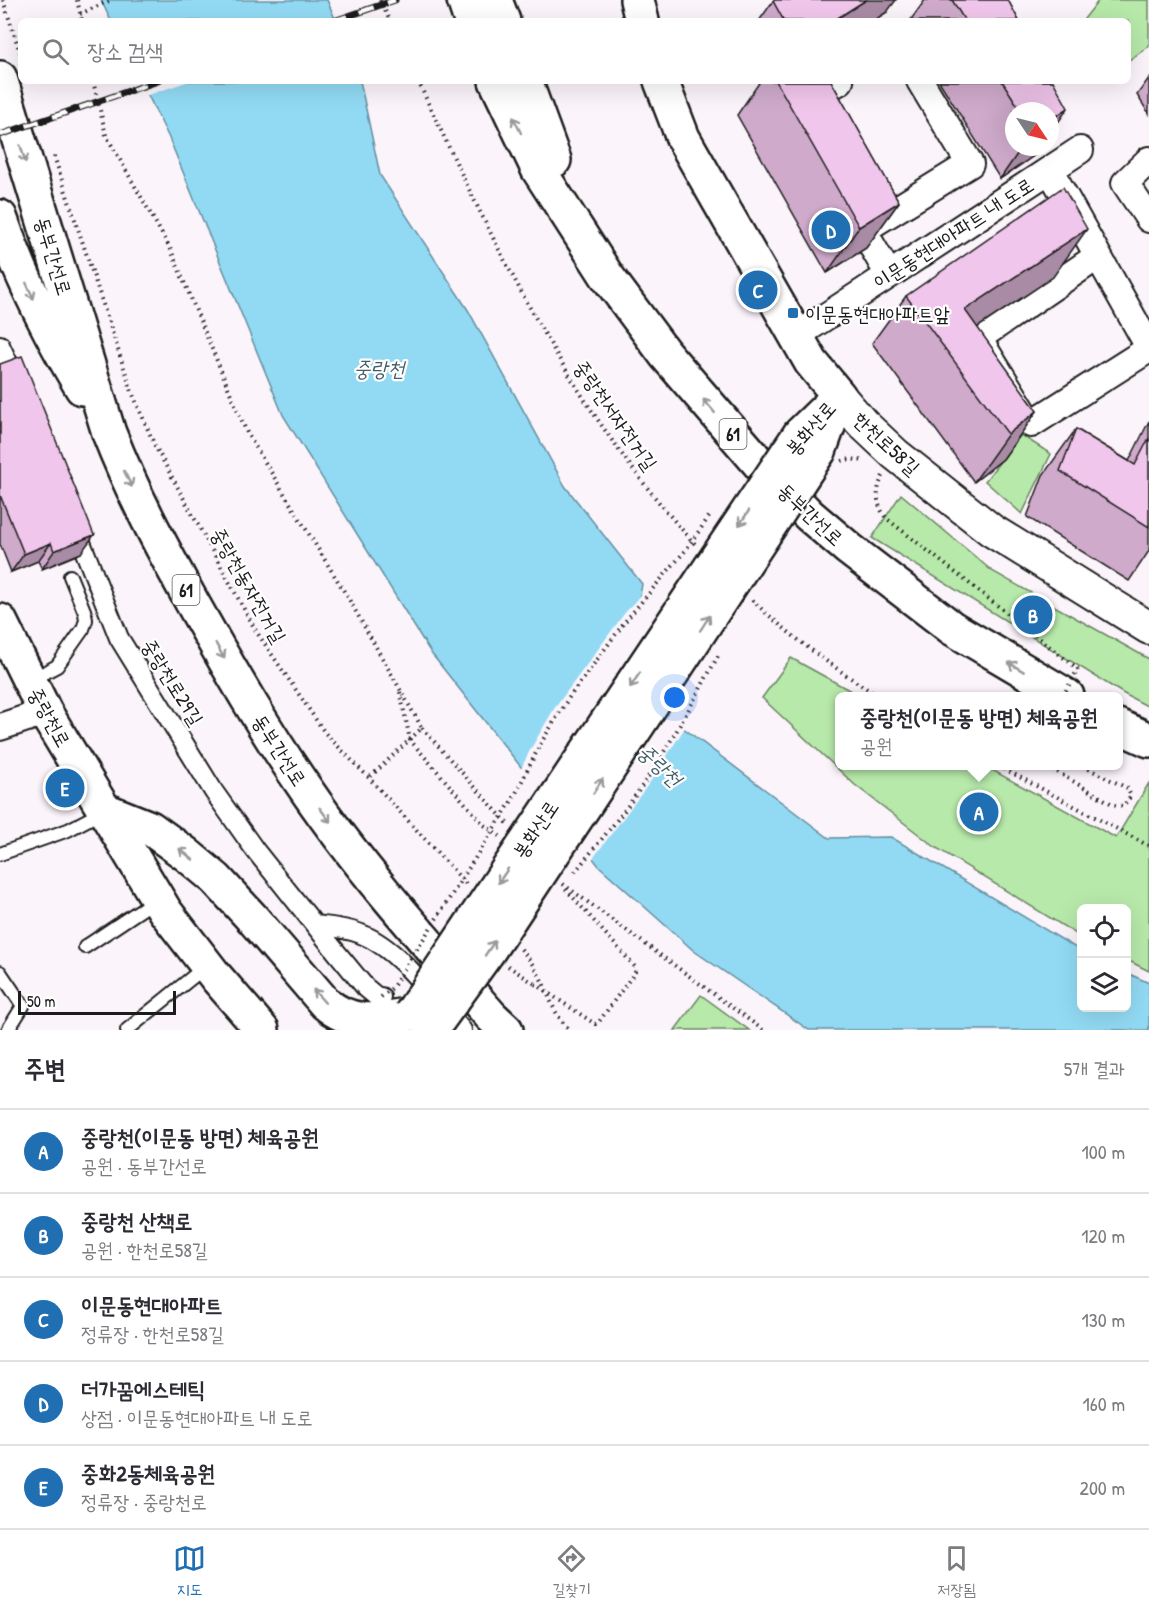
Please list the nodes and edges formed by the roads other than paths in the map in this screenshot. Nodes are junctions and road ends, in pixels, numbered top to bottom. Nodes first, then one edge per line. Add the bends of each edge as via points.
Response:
1 (464, 0) edge
2 (495, 0) edge
3 (637, 0) edge
4 (470, 18) edge
5 (502, 18) edge
6 (641, 18) edge
7 (0, 78) edge
8 (497, 84) edge
9 (526, 84) edge
10 (662, 84) edge
11 (835, 84) edge
12 (922, 84) edge
13 (805, 129) edge
14 (1080, 150) dead end
15 (1149, 160) edge
16 (1050, 170) junction
17 (840, 190) edge
18 (0, 217) edge
19 (1149, 219) edge
20 (863, 230) junction
21 (1098, 256) junction
22 (889, 275) junction
23 (607, 276) junction
24 (796, 336) junction
25 (0, 345) edge
26 (1149, 348) edge
27 (839, 396) junction
28 (25, 399) edge
29 (109, 433) junction
30 (67, 508) edge
31 (70, 576) dead end
32 (0, 621) edge
33 (1149, 628) edge
34 (29, 681) junction
35 (1069, 687) edge
36 (45, 712) junction
37 (0, 727) edge
38 (1123, 728) edge
39 (1149, 740) edge
40 (105, 810) junction
41 (0, 854) edge
42 (158, 898) junction
43 (315, 925) junction
44 (85, 947) dead end
45 (207, 965) junction
46 (0, 972) edge
47 (381, 997) road end
48 (416, 1025) edge
49 (8, 1030) edge
50 (127, 1030) edge
51 (262, 1030) edge
52 (462, 1030) edge
53 (506, 1030) edge

1 - 4 main road
2 - 5 main road
3 - 6 main road
7 -> 29 main road, 동부간선로 / 61
23 -> 8 main road, 동부간선로 / 61 via 538,169
9 - 23 main road, 동부간선로 / 61 via 555,161
10 - 24 main road, 한천로58길 via 683,138
11 - 13 street via 794,108
12 - 20 street via 970,164
14 - 16 street, 이문동현대아파트 내 도로
15 - 19 street via 1125,183
16 - 21 street
16 - 22 street, 이문동현대아파트 내 도로
17 - 20 street
18 -> 29 main road, 동부간선로 / 61 via 12,253 51,337
20 - 22 street
21 - 26 street
21 - 26 street via 978,338 1031,424
22 - 24 street, 이문동현대아파트 내 도로
35 -> 23 main road, 동부간선로 / 61 via 952,628 809,515 722,422
24 - 27 main road, 한천로58길
25 - 28 street
27 - 33 street, 한천로58길 via 895,454 991,530
27 - 48 main road, 봉화산로, bridge via 818,450
29 -> 53 main road, 동부간선로 / 61 via 171,565 241,690 307,792 393,904
30 - 43 street, 중랑천로29길 via 119,638 214,792
31 - 34 lane via 85,613 83,629 57,666
32 - 34 main road, 중랑천로
34 - 36 main road, 중랑천로
36 - 37 street
36 - 40 main road, 중랑천로
38 - 39 main road
40 - 41 lane via 68,830
40 - 42 main road, 중랑천로
48 -> 40 main road via 364,1020 336,1011 208,872 150,828
42 - 44 lane
42 - 45 main road, 중랑천로
43 - 47 street, 중랑천로29길 via 365,987
43 - 52 street via 359,933 385,947
45 - 50 lane
45 - 51 main road, 중랑천로
46 - 49 lane via 23,1006

